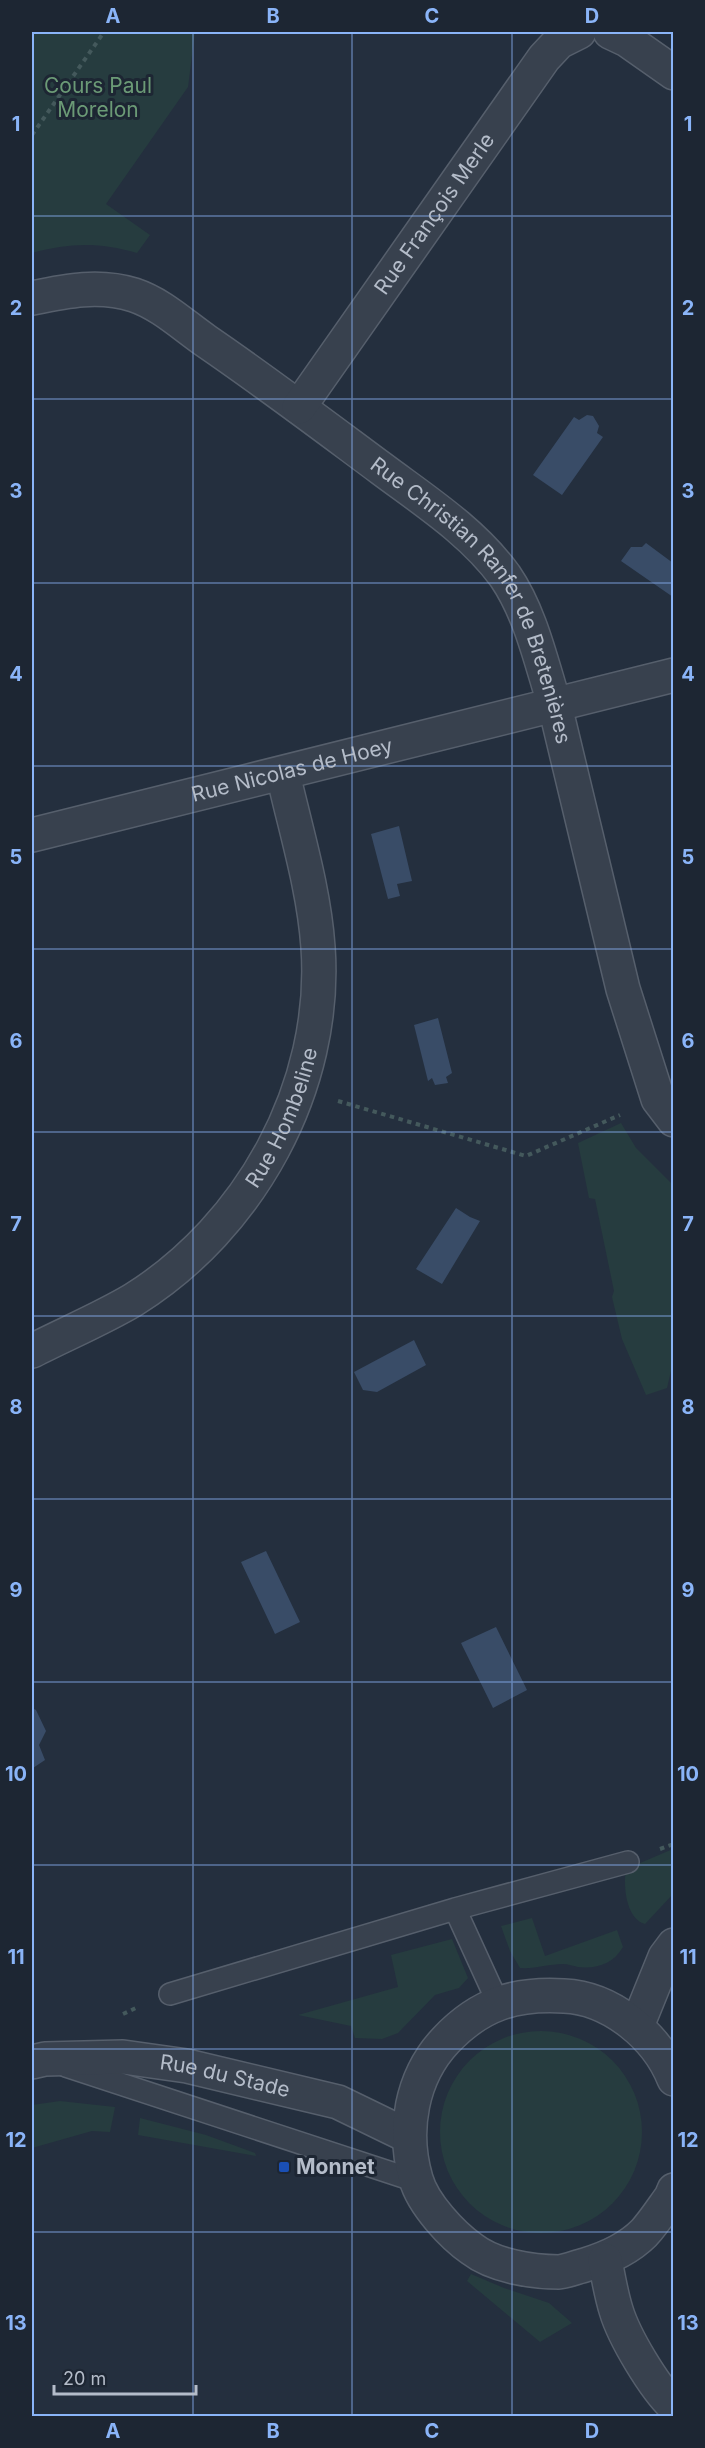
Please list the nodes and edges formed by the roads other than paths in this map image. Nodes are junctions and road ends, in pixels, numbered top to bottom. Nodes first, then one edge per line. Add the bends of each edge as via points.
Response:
1 (579, 32) edge
2 (610, 32) edge
3 (674, 73) edge
4 (32, 298) edge
5 (299, 407) junction
6 (674, 675) edge
7 (555, 706) junction
8 (283, 774) junction
9 (32, 836) edge
10 (666, 1109) edge
11 (32, 1351) edge
12 (628, 1862) dead end
13 (455, 1910) junction
14 (674, 1945) edge
15 (170, 1994) dead end
16 (498, 2002) junction
17 (637, 2026) junction
18 (38, 2060) edge
19 (674, 2079) edge
20 (408, 2136) junction
21 (416, 2181) junction
22 (674, 2190) edge
23 (605, 2260) junction
24 (674, 2406) edge

1 - 5 street, Rue François Merle via 559,42 544,58
2 - 3 street
4 - 5 street, Rue Christian Ranfer de Bretenières via 89,289 109,289 142,298
5 - 7 street, Rue Christian Ranfer de Bretenières via 482,548 521,600
6 - 7 street, Rue Nicolas de Hoey
7 - 8 street, Rue Nicolas de Hoey
7 - 10 street, Rue Christian Ranfer de Bretenières via 623,989
8 - 9 street, Rue Nicolas de Hoey
8 - 11 street, Rue Hombeline via 318,948 311,1043 300,1090 278,1141 228,1217 168,1275 132,1300
12 - 13 lane
13 - 15 lane
13 - 16 lane
14 - 17 street via 664,1957
16 - 17 street via 534,1994 570,1996 606,2007
16 - 20 street via 461,2024 432,2055 414,2094
17 - 19 street via 667,2062
18 - 20 street, Rue du Stade via 123,2057 187,2066 338,2102
18 - 21 lane
20 - 21 street
21 - 23 street via 440,2220 473,2251 494,2260 515,2268 560,2272
22 - 23 street via 643,2234
23 - 24 street via 616,2312 639,2358

